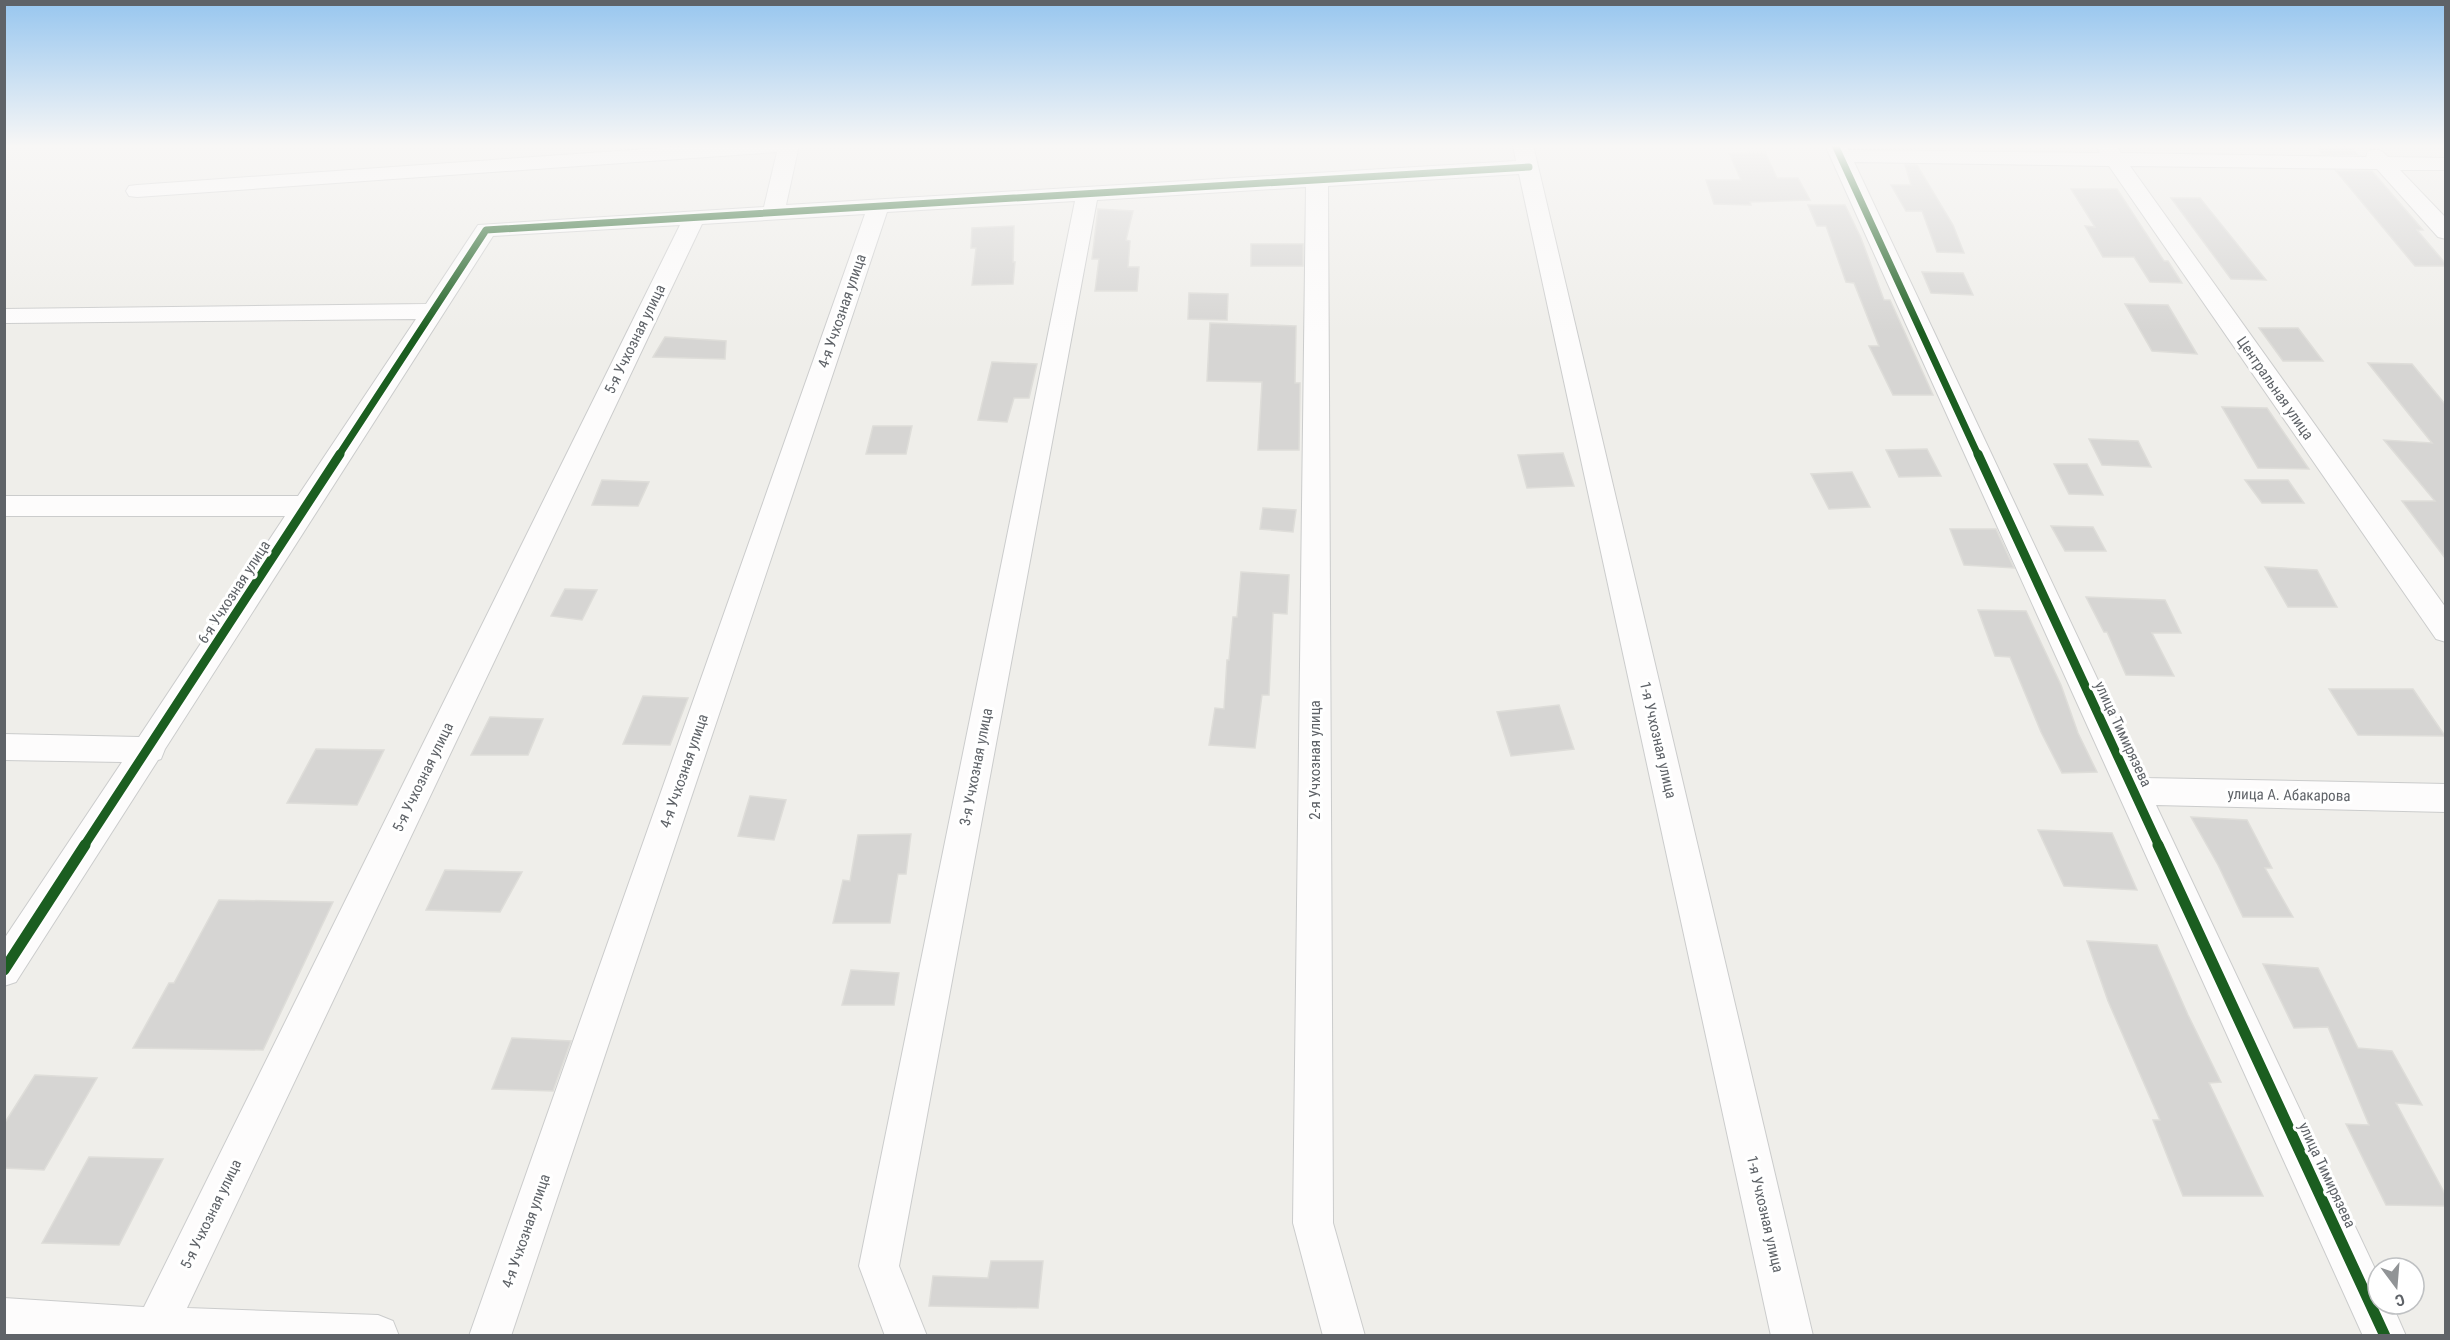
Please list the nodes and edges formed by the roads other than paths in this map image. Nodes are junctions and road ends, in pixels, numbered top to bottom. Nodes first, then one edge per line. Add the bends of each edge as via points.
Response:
1 (878, 207) edge
2 (774, 208) edge
3 (869, 208) edge
4 (1084, 208) edge
5 (1317, 208) edge
6 (1538, 208) edge
7 (1864, 208) edge
8 (2148, 208) edge
9 (2423, 208) edge
10 (773, 213) junction
11 (694, 218) junction
12 (2445, 232) edge
13 (435, 311) junction
14 (7, 316) dead end
15 (4, 506) edge
16 (308, 506) junction
17 (2445, 632) edge
18 (4, 747) edge
19 (150, 750) junction
20 (2133, 791) junction
21 (2445, 798) edge
22 (4, 970) edge
23 (4, 1318) edge
24 (154, 1332) edge
25 (378, 1335) edge
26 (490, 1335) edge
27 (906, 1335) edge
28 (1344, 1335) edge
29 (1792, 1335) edge
30 (2385, 1335) edge

1 - 26 street, 4-я Учхозная улица
2 - 10 street
3 - 10 street
4 - 27 street, 3-я Учхозная улица via 879,1266
5 - 28 street, 2-я Учхозная улица via 1313,1223
6 - 29 street, 1-я Учхозная улица
7 - 20 street, улица Тимирязева
8 - 17 street, Центральная улица
9 - 12 street
10 - 11 street
11 - 13 street, 6-я Учхозная улица via 486,230
11 - 24 street, 5-я Учхозная улица
13 - 14 street
13 - 16 street, 6-я Учхозная улица
15 - 16 street
16 - 19 street, 6-я Учхозная улица
18 - 19 street
19 - 22 street, 6-я Учхозная улица
20 - 21 street, улица А. Абакарова
20 - 30 street, улица Тимирязева
23 - 24 street
24 - 25 street

